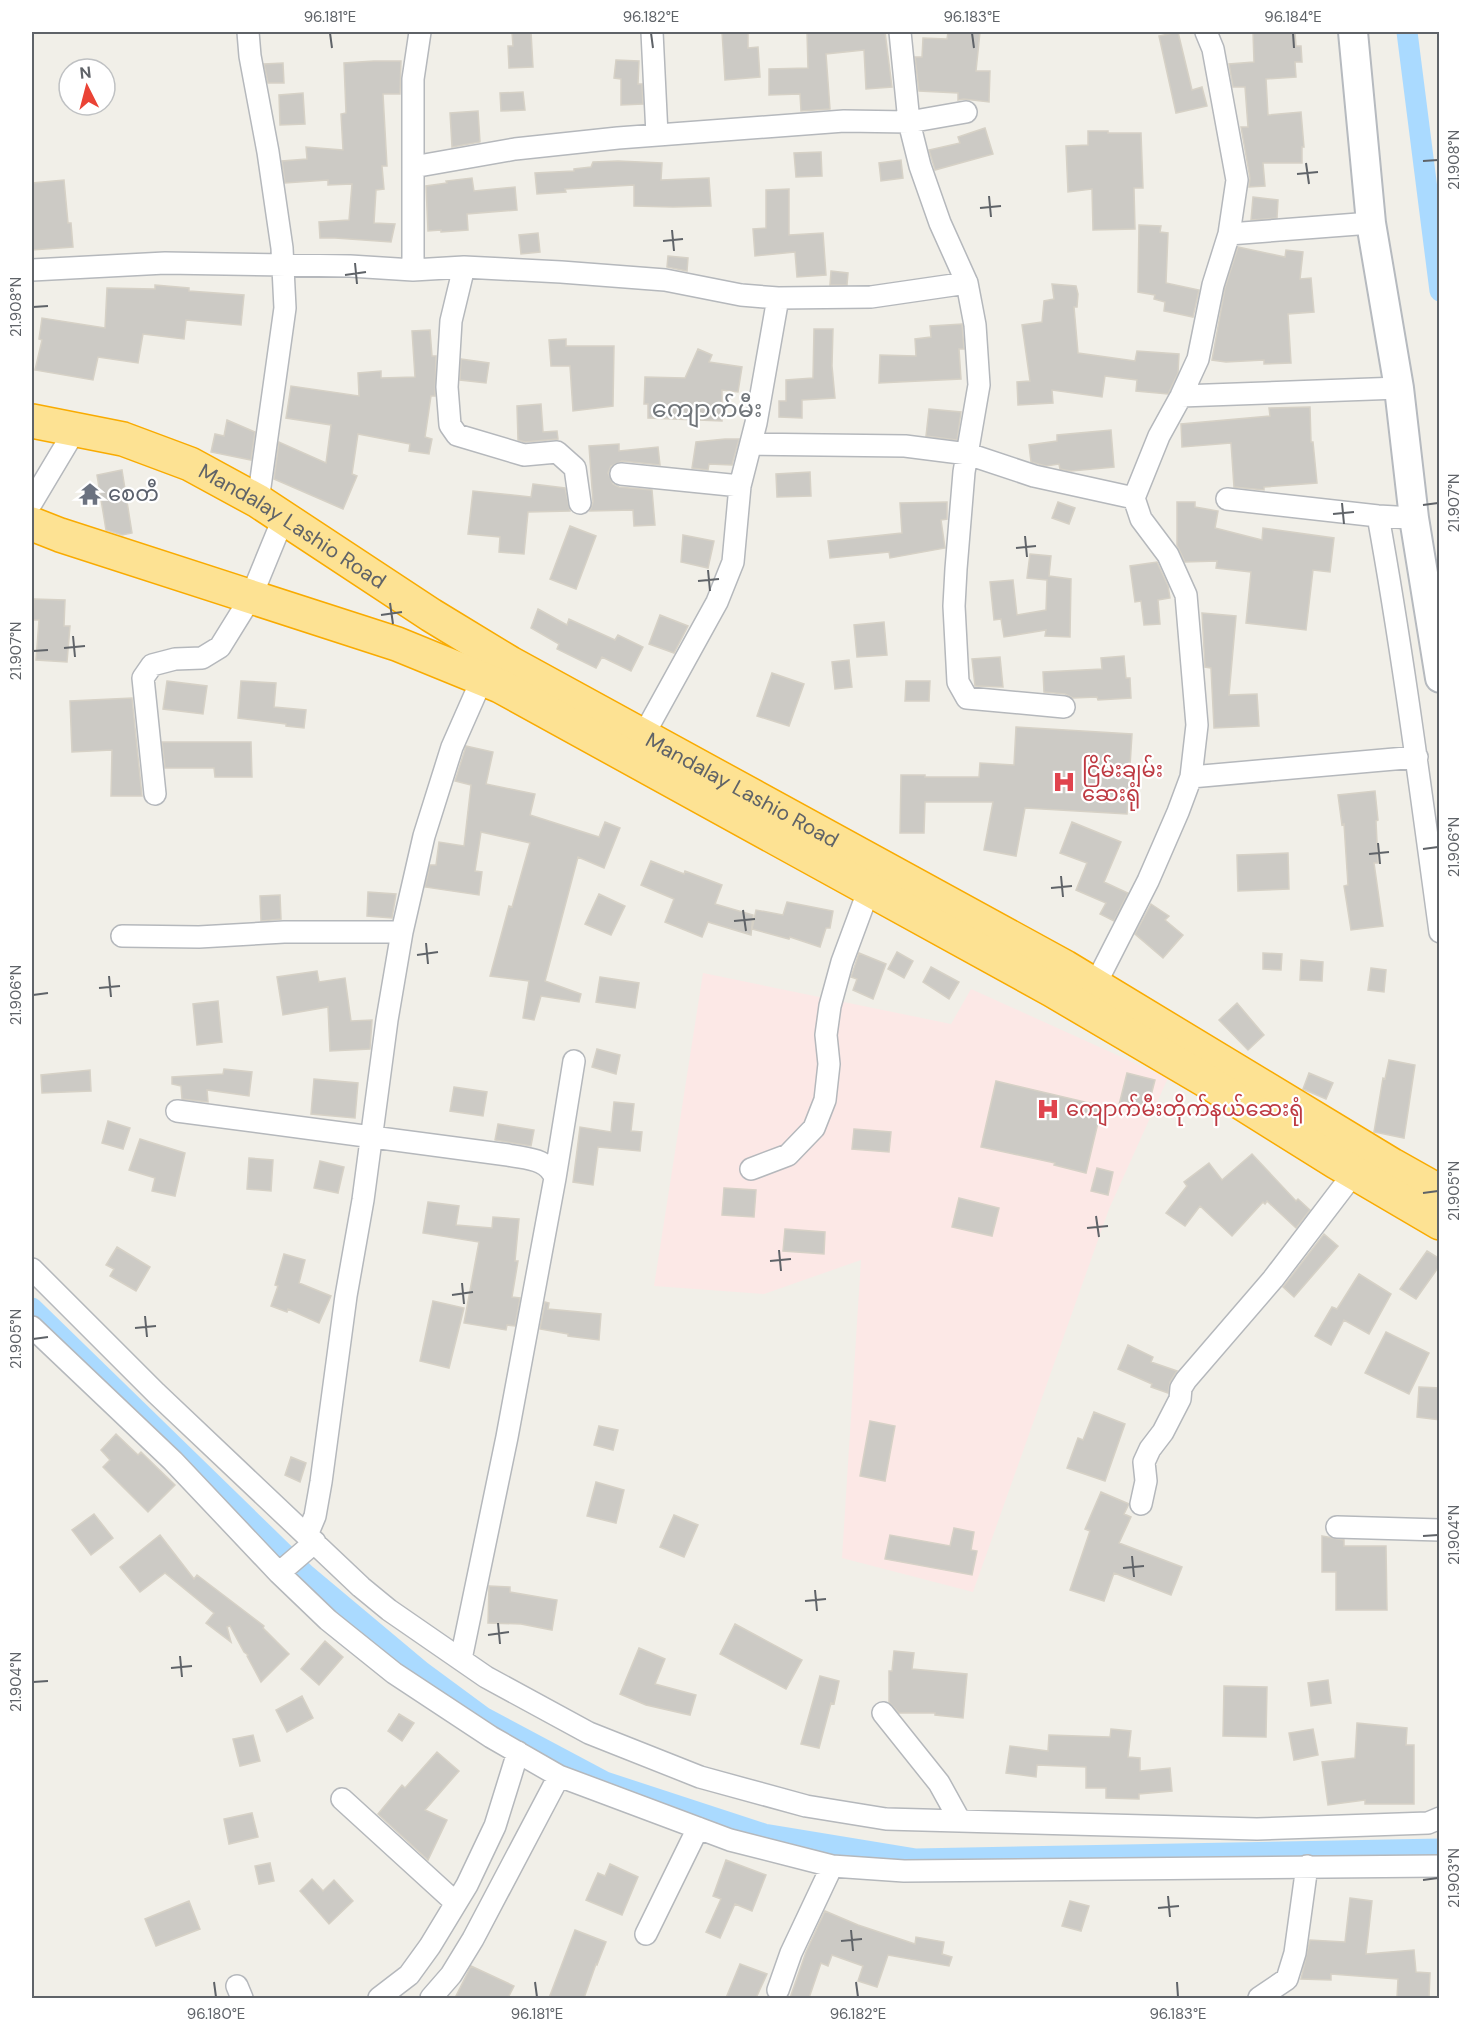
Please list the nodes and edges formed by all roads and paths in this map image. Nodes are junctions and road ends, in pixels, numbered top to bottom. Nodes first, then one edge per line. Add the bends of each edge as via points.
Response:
1 (248, 32) edge
2 (420, 32) edge
3 (652, 32) edge
4 (900, 32) edge
5 (1206, 32) edge
6 (1353, 32) edge
7 (966, 112) dead end
8 (909, 122) junction
9 (657, 135) junction
10 (413, 167) junction
11 (1371, 223) junction
12 (1229, 234) junction
13 (283, 265) junction
14 (464, 267) junction
15 (32, 270) edge
16 (413, 270) junction
17 (968, 283) junction
18 (778, 298) junction
19 (1399, 388) junction
20 (1181, 396) junction
21 (32, 422) edge
22 (75, 430) junction
23 (751, 444) junction
24 (968, 453) junction
25 (621, 474) dead end
26 (740, 486) junction
27 (1134, 498) junction
28 (1227, 500) dead end
29 (32, 502) edge
30 (580, 503) dead end
31 (271, 510) junction
32 (1378, 516) junction
33 (1414, 518) junction
34 (32, 524) edge
35 (251, 597) junction
36 (1440, 678) edge
37 (482, 679) junction
38 (1064, 707) dead end
39 (643, 736) junction
40 (1417, 757) junction
41 (1191, 777) junction
42 (155, 794) dead end
43 (868, 889) junction
44 (402, 932) junction
45 (1440, 932) edge
46 (122, 936) dead end
47 (1095, 985) junction
48 (574, 1061) dead end
49 (177, 1111) dead end
50 (372, 1135) junction
51 (751, 1169) dead end
52 (1354, 1173) junction
53 (555, 1178) junction
54 (1440, 1192) edge
55 (1440, 1222) edge
56 (32, 1269) edge
57 (32, 1327) edge
58 (1141, 1504) dead end
59 (1337, 1527) dead end
60 (1440, 1530) edge
61 (310, 1542) junction
62 (282, 1571) junction
63 (461, 1659) junction
64 (883, 1713) dead end
65 (518, 1752) junction
66 (560, 1776) junction
67 (342, 1799) dead end
68 (1440, 1818) edge
69 (960, 1821) junction
70 (698, 1828) junction
71 (832, 1866) junction
72 (1307, 1866) junction
73 (1440, 1866) edge
74 (456, 1903) junction
75 (646, 1934) dead end
76 (778, 1990) dead end
77 (379, 1998) edge
78 (431, 1998) edge
79 (1259, 1998) edge

1 - 13 street
2 - 10 street via 413,79
3 - 9 street
4 - 8 street
5 - 12 street via 1213,49 1237,180
6 - 11 street
7 - 8 street
8 - 9 street via 844,121
8 - 17 street via 940,223
9 - 10 street via 515,149
10 - 16 street
11 - 12 street
11 - 19 street
12 - 20 street via 1213,285 1198,359
13 - 15 street via 165,263
13 - 16 street
13 - 31 street via 285,308
14 - 16 street
14 - 18 street via 665,280
14 - 30 street via 451,321 447,387 450,425 457,435 524,455 557,452 575,468
17 - 18 street via 871,297
17 - 24 street via 980,385
18 - 23 street
19 - 20 street
19 - 33 street
20 - 27 street via 1159,436
21 - 22 highway, Mandalay Lashio Road
22 - 29 street
22 - 31 highway, Mandalay Lashio Road via 123,439 190,464
23 - 24 street via 905,446
23 - 26 street
24 - 27 street via 1034,476
24 - 38 street via 954,606 958,682 968,698
25 - 26 street
26 - 39 street via 733,562 717,602
27 - 41 street via 1142,519 1168,555 1186,595 1197,725
28 - 32 street
31 - 35 street
31 - 39 highway, Mandalay Lashio Road via 490,651
32 - 33 street
32 - 40 street
33 - 36 street
34 - 35 highway, Mandalay Lashio Road
35 - 37 highway, Mandalay Lashio Road via 397,644
35 - 42 street via 220,646 202,658 152,665 143,678
37 - 43 highway, Mandalay Lashio Road
37 - 44 street via 452,747 423,836
39 - 47 highway, Mandalay Lashio Road
40 - 41 street
40 - 45 street
41 - 47 street via 1148,881
43 - 51 street via 830,1006 825,1100 814,1128 788,1155
43 - 52 highway, Mandalay Lashio Road via 1052,990
44 - 46 street
44 - 50 street
47 - 54 highway, Mandalay Lashio Road
48 - 53 street
49 - 50 street
50 - 53 street via 535,1161 552,1170
50 - 61 street
52 - 55 highway, Mandalay Lashio Road
52 - 58 street via 1273,1279 1186,1380 1163,1432 1144,1462 1146,1481
53 - 63 street
56 - 61 street
57 - 62 street
59 - 60 street
61 - 62 street
61 - 63 street via 389,1610
62 - 65 street via 327,1620 394,1672
63 - 69 street via 486,1677 589,1732 700,1777 806,1806 886,1819
64 - 69 street via 939,1783
65 - 66 street
65 - 74 street via 495,1826
66 - 70 street
66 - 78 street via 473,1939
67 - 74 street
68 - 69 street via 1428,1823 1257,1829
70 - 71 street via 729,1840
70 - 75 street
71 - 72 street via 904,1871
71 - 76 street
72 - 73 street
72 - 79 street via 1295,1953 1287,1979
74 - 77 street via 409,1975

